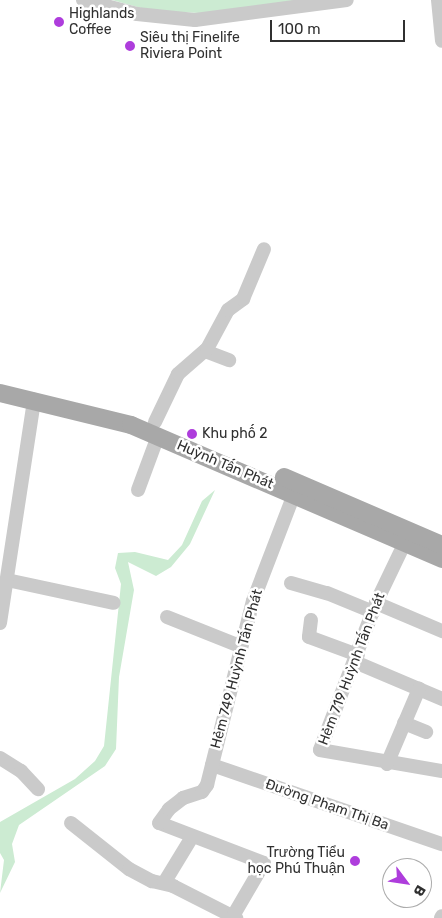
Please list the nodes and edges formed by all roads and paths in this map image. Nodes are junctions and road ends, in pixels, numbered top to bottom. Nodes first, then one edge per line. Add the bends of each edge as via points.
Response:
1 (83, 0) edge
2 (347, 0) edge
3 (438, 0) edge
4 (442, 41) edge
5 (264, 248) dead end
6 (205, 351) junction
7 (229, 360) dead end
8 (0, 381) edge
9 (0, 393) edge
10 (28, 395) junction
11 (157, 429) junction
12 (273, 478) junction
13 (138, 490) dead end
14 (294, 494) junction
15 (407, 537) junction
16 (442, 545) edge
17 (442, 559) edge
18 (7, 580) junction
19 (291, 583) dead end
20 (114, 603) dead end
21 (374, 608) junction
22 (167, 617) dead end
23 (311, 620) dead end
24 (0, 623) edge
25 (442, 631) edge
26 (240, 646) junction
27 (356, 659) junction
28 (419, 689) junction
29 (442, 699) edge
30 (404, 723) junction
31 (426, 732) dead end
32 (0, 758) edge
33 (387, 764) junction
34 (212, 765) junction
35 (442, 771) edge
36 (38, 789) dead end
37 (71, 823) dead end
38 (192, 837) junction
39 (442, 844) edge
40 (164, 883) junction
41 (234, 917) edge

1 - 2 street via 136,14 195,20
3 - 4 street
5 - 6 street via 248,290 228,310
6 - 7 street
6 - 11 street via 178,374
8 - 10 main road, Huỳnh Tấn Phát
9 - 10 main road, Huỳnh Tấn Phát
10 - 11 main road, Huỳnh Tấn Phát via 114,408
10 - 18 street
11 - 12 main road, Huỳnh Tấn Phát
11 - 13 street
12 - 14 main road, Huỳnh Tấn Phát
12 - 15 main road, Huỳnh Tấn Phát
14 - 15 main road, Huỳnh Tấn Phát
14 - 26 street, Hẻm 749 Huỳnh Tấn Phát via 252,600
15 - 16 main road, Huỳnh Tấn Phát
15 - 17 main road, Huỳnh Tấn Phát
15 - 21 street, Hẻm 719 Huỳnh Tấn Phát
18 - 20 street
18 - 24 street
19 - 21 street
21 - 25 street
21 - 27 street, Hẻm 719 Huỳnh Tấn Phát
22 - 26 street
23 - 27 street via 309,637
26 - 34 street, Hẻm 749 Huỳnh Tấn Phát
27 - 28 street
27 - 33 street, Hẻm 719 Huỳnh Tấn Phát via 320,750
28 - 29 street
28 - 30 street
30 - 31 street
30 - 33 street
32 - 36 street via 21,771
33 - 35 street, Hẻm 719 Huỳnh Tấn Phát
34 - 38 street, Hẻm 749 Huỳnh Tấn Phát via 207,786 202,792 183,798 159,823
34 - 39 street, Đường Phạm Thị Ba
37 - 40 street via 129,869
38 - 40 street
38 - 41 street via 264,864
40 - 41 street

